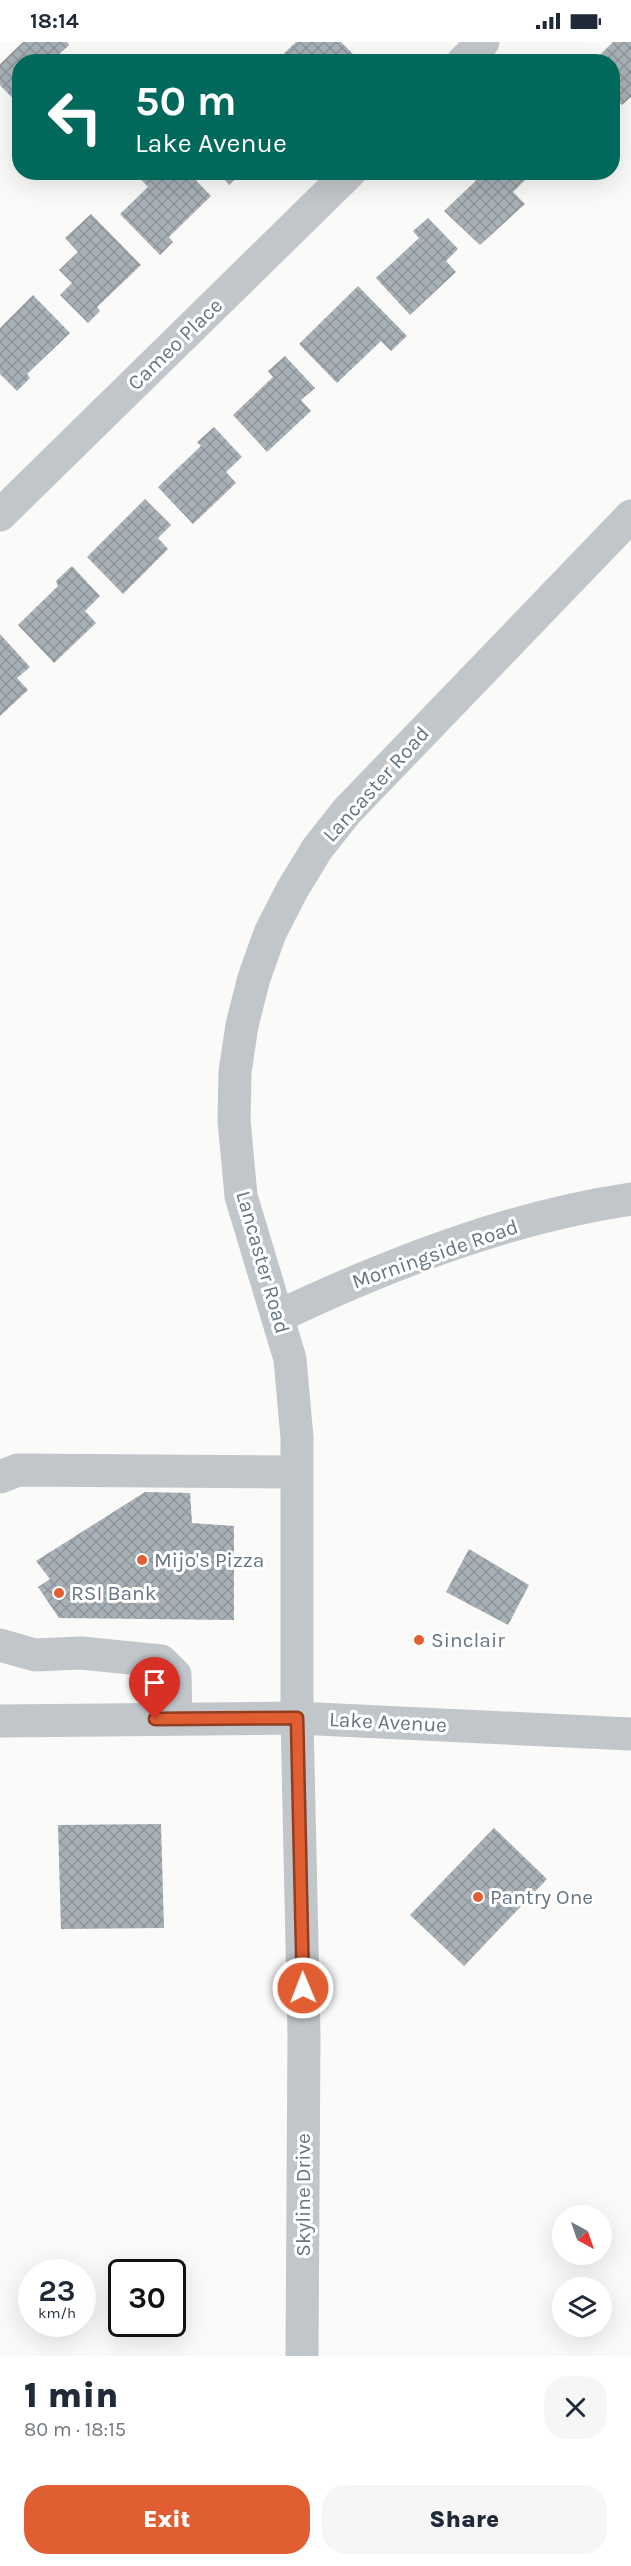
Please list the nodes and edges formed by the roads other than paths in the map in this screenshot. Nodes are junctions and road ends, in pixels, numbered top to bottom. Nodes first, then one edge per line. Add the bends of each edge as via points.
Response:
1 (483, 42) edge
2 (472, 54) edge
3 (342, 180) edge
4 (0, 515) edge
5 (631, 516) edge
6 (631, 1199) edge
7 (279, 1316) junction
8 (297, 1472) junction
9 (0, 1477) edge
10 (0, 1645) edge
11 (297, 1718) junction
12 (176, 1719) junction
13 (0, 1721) edge
14 (631, 1734) edge
15 (302, 2356) edge

1 - 2 street
3 - 4 street, Cameo Place
5 - 7 street, Lancaster Road via 347,811 312,857 270,933 242,1025 234,1120 241,1196
6 - 7 street, Morningside Road via 474,1236 349,1283
7 - 8 street, Lancaster Road via 290,1359
8 - 9 street via 18,1470
8 - 11 street, Lancaster Road
10 - 12 street via 35,1655 81,1653 161,1661 175,1676
11 - 12 street, Lake Avenue
11 - 14 street, Lake Avenue
11 - 15 street, Skyline Drive via 304,2034
12 - 13 street, Lake Avenue

